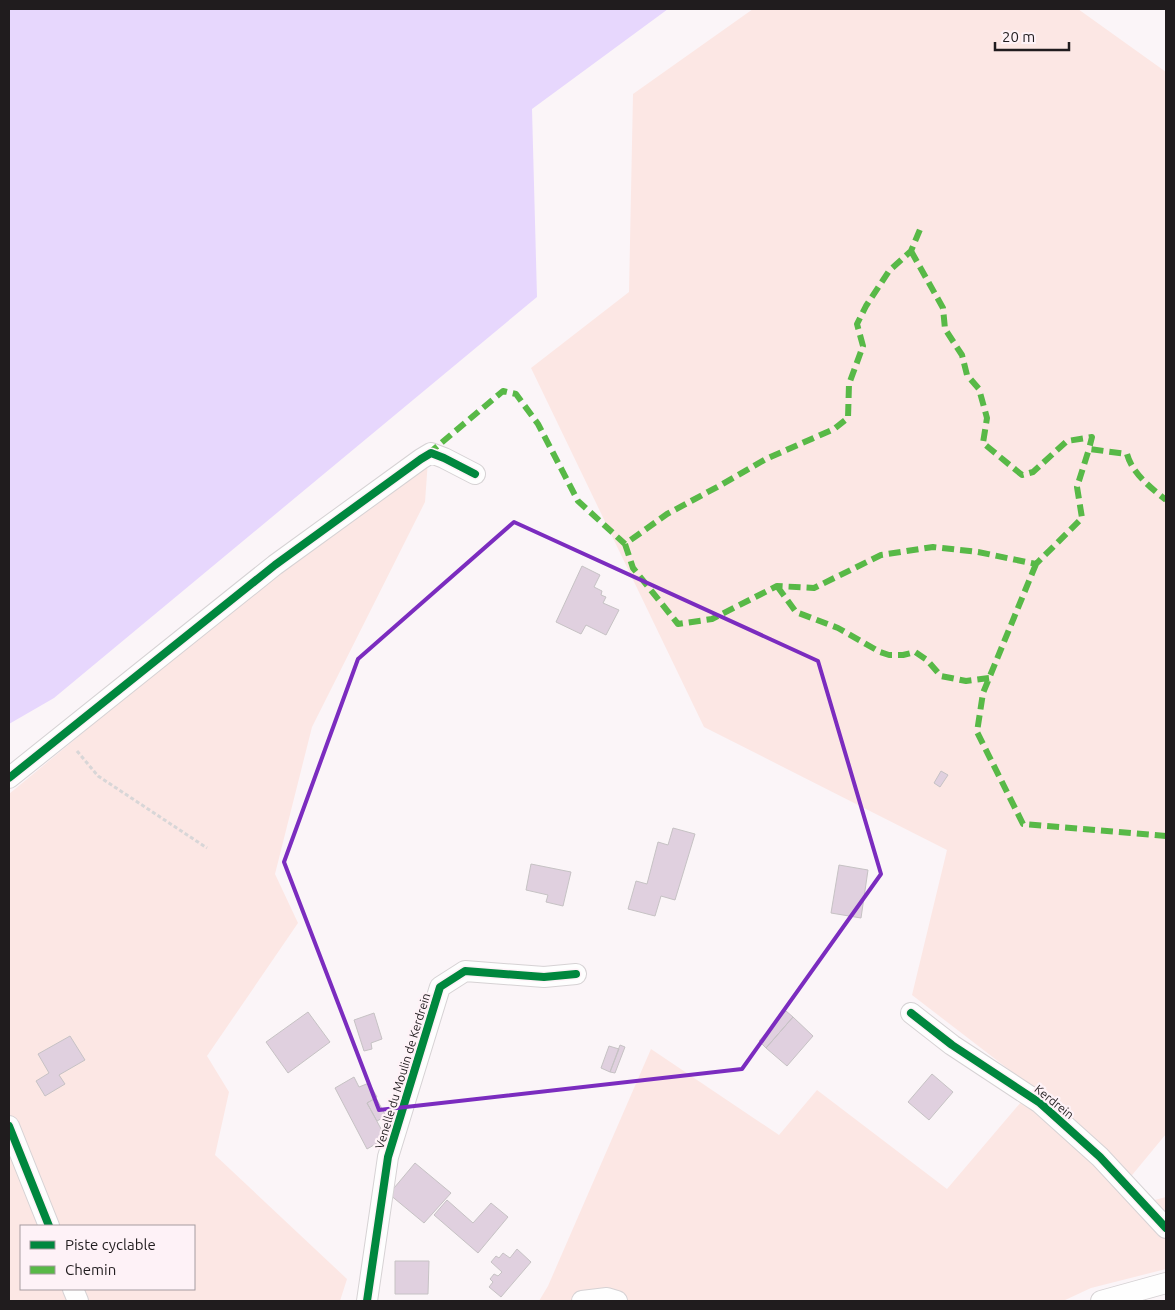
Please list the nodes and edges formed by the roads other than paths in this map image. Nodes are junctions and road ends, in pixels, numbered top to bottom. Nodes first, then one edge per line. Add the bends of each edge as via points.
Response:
1 (475, 474) dead end
2 (9, 778) edge
3 (576, 974) dead end
4 (911, 1014) dead end
5 (9, 1126) edge
6 (49, 1225) edge
7 (1166, 1228) edge
8 (1166, 1283) edge
9 (367, 1301) edge
10 (582, 1301) edge
11 (617, 1301) edge
12 (1101, 1301) edge

1 - 2 street via 431,453 421,459 275,564
3 - 9 street, Venelle du Moulin de Kerdrein via 544,977 465,971 440,987 388,1157
4 - 7 street, Kerdrein via 1040,1103 1100,1157
5 - 6 street
8 - 12 street
10 - 11 street via 607,1298

